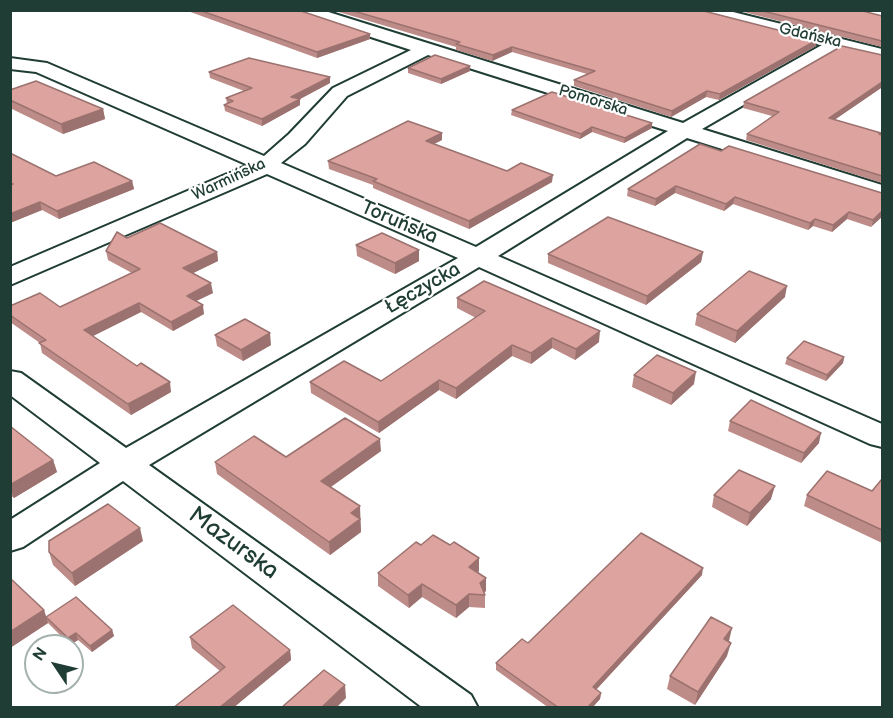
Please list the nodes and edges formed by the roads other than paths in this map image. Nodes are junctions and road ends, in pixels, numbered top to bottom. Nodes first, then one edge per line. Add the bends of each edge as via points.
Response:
1 (703, 10) edge
2 (316, 12) edge
3 (838, 43) junction
4 (426, 49) junction
5 (882, 54) edge
6 (10, 63) edge
7 (685, 130) junction
8 (265, 165) junction
9 (882, 192) edge
10 (478, 256) junction
11 (10, 277) edge
12 (10, 380) edge
13 (882, 436) edge
14 (124, 464) junction
15 (10, 538) edge
16 (456, 708) edge

1 - 3 street, Gdańska
2 - 4 street, Pomorska
3 - 5 street, Gdańska
3 - 7 street, Łęczycka
4 - 7 street, Pomorska
4 - 8 street, Warmińska via 340,92 297,139
6 - 8 street, Toruńska via 40,67
7 - 9 street, Pomorska
7 - 10 street, Łęczycka
8 - 10 street, Toruńska
8 - 11 street, Warmińska
10 - 13 street, Toruńska
10 - 14 street, Łęczycka
12 - 14 street, Mazurska
14 - 15 street, Łęczycka
14 - 16 street, Mazurska

